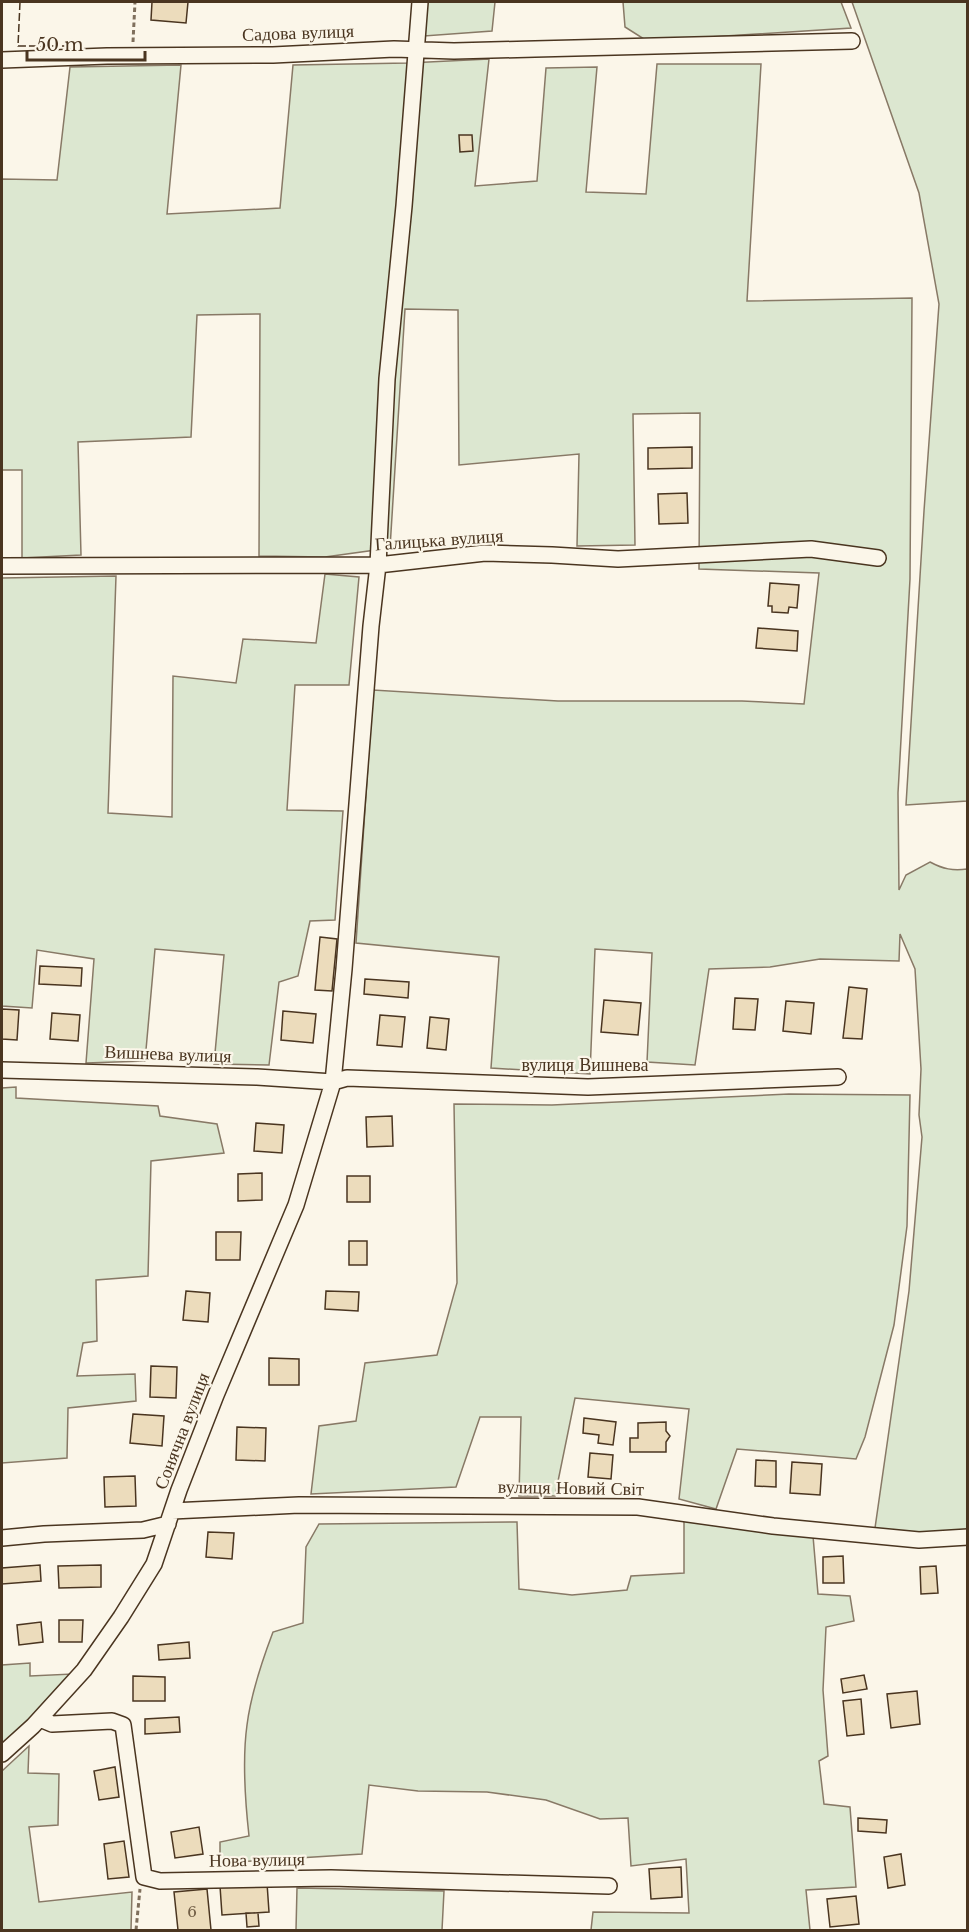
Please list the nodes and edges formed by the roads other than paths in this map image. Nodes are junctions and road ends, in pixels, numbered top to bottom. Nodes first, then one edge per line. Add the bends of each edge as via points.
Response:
1 (420, 2) edge
2 (852, 40) dead end
3 (416, 49) junction
4 (2, 60) edge
5 (878, 558) dead end
6 (378, 565) junction
7 (2, 566) edge
8 (2, 1070) edge
9 (838, 1077) dead end
10 (333, 1082) junction
11 (170, 1517) junction
12 (968, 1537) edge
13 (2, 1538) edge
14 (40, 1719) junction
15 (2, 1754) edge
16 (609, 1886) dead end

1 - 3 street, Сонячна вулиця
2 - 3 street, Садова вулиця via 524,50
3 - 4 street, Садова вулиця
3 - 6 street, Сонячна вулиця via 387,379
5 - 6 street, Галицька вулиця via 812,549 618,559 485,553
6 - 7 street, Галицька вулиця
6 - 10 street, Сонячна вулиця
8 - 10 street, Вишнева вулиця
9 - 10 street, вулиця Вишнева via 588,1087 347,1078
10 - 11 street, Сонячна вулиця via 296,1205 216,1395
11 - 12 street, вулиця Новий Світ via 299,1505 638,1506 772,1526 908,1539
11 - 13 street, вулиця Новий Світ via 143,1530
11 - 14 street, Сонячна вулиця via 154,1564 122,1617 84,1670
14 - 15 street, Сонячна вулиця
14 - 16 street, Нова вулиця via 52,1724 112,1720 123,1725 144,1876 160,1881 331,1878

